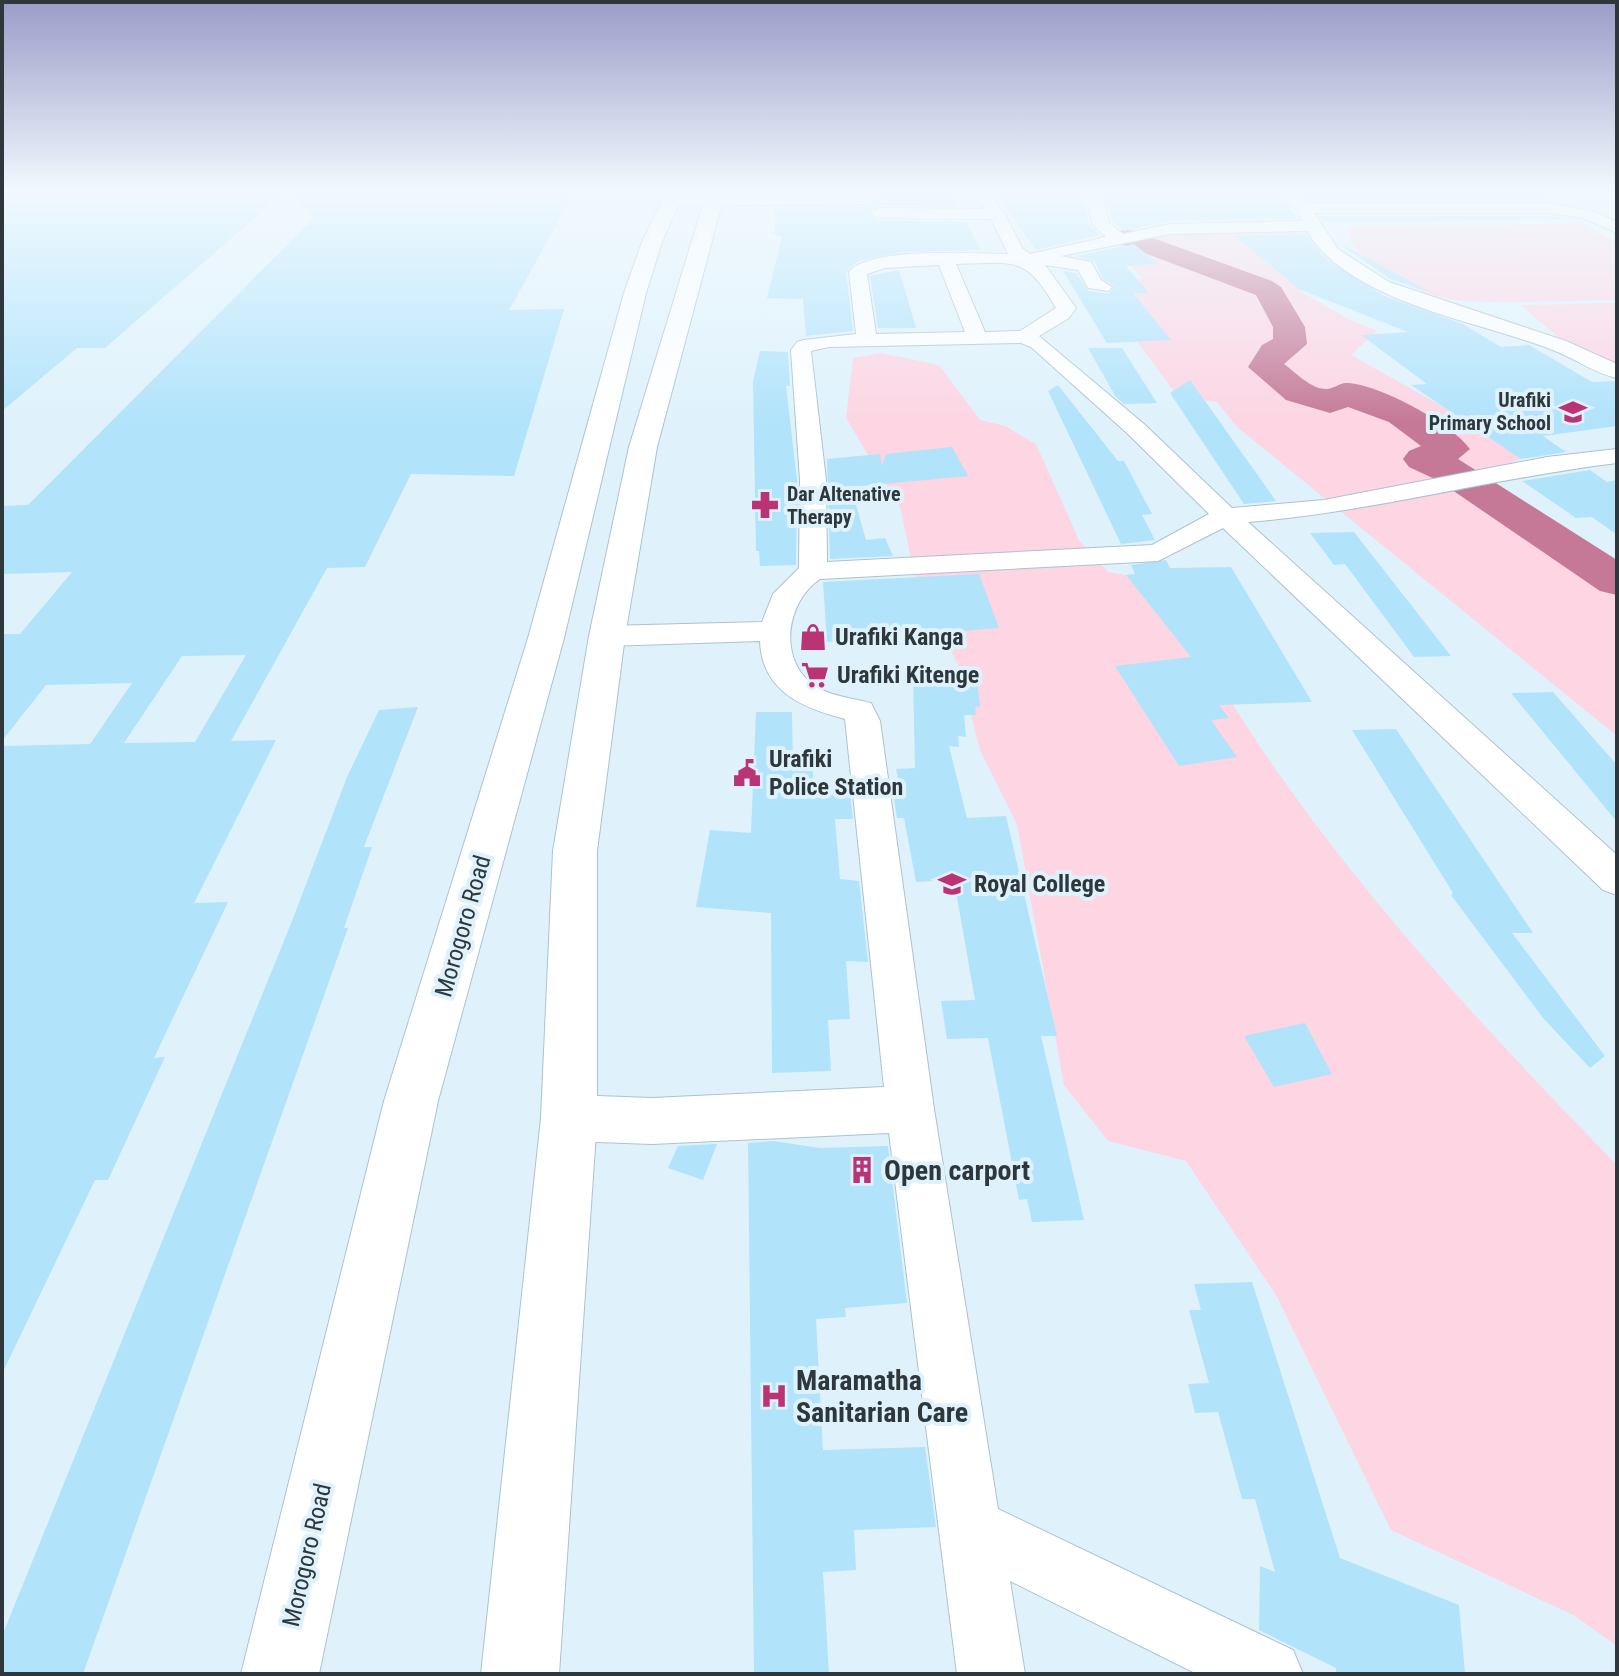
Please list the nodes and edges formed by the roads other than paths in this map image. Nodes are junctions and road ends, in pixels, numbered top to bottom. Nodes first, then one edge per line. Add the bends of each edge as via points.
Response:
1 (644, 266) edge
2 (690, 266) edge
3 (866, 266) edge
4 (948, 266) edge
5 (1036, 266) edge
6 (1081, 266) edge
7 (1352, 266) edge
8 (1103, 287) dead end
9 (977, 337) junction
10 (1024, 337) junction
11 (867, 340) junction
12 (1617, 372) edge
13 (1617, 458) edge
14 (1226, 516) junction
15 (1256, 544) junction
16 (1160, 552) junction
17 (813, 571) junction
18 (775, 631) junction
19 (607, 636) junction
20 (1617, 879) edge
21 (910, 1109) junction
22 (569, 1118) junction
23 (969, 1528) junction
24 (280, 1674) edge
25 (520, 1674) edge
26 (991, 1674) edge
27 (1269, 1674) edge

1 - 24 main road, Morogoro Road via 546,638 411,1101
2 - 19 main road via 643,447
3 - 11 street via 858,272
4 - 9 street
5 - 10 street via 1066,308
6 - 8 street via 1094,284
7 - 12 street via 1383,286 1559,345
9 - 10 street
9 - 11 street
10 - 14 street via 1038,343 1136,429
11 - 17 street via 829,341 801,350 813,480
13 - 14 street via 1588,458 1324,508
14 - 15 street
14 - 16 street
15 - 16 street
15 - 20 street
16 - 17 street
17 - 18 street via 785,593
18 - 19 street
18 - 21 street via 784,675 802,693 859,711 863,721
19 - 22 main road via 575,851
21 - 22 street via 652,1121
21 - 23 street
22 - 25 main road
23 - 26 street
23 - 27 street

